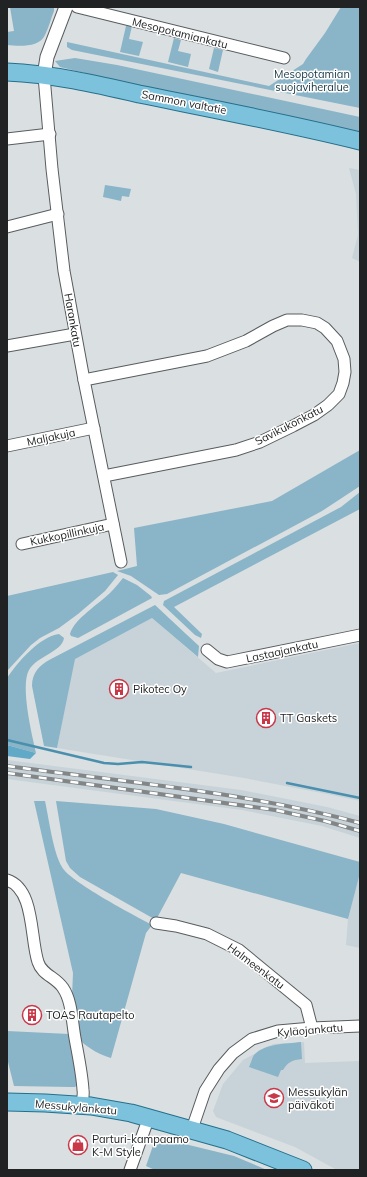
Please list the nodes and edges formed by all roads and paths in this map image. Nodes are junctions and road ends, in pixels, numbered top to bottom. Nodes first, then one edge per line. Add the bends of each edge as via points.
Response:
1 (66, 7) edge
2 (77, 7) edge
3 (284, 58) dead end
4 (7, 72) edge
5 (44, 76) junction
6 (50, 134) junction
7 (7, 139) edge
8 (360, 141) edge
9 (58, 214) junction
10 (7, 227) edge
11 (75, 334) junction
12 (7, 346) edge
13 (84, 380) junction
14 (94, 428) junction
15 (7, 446) edge
16 (104, 476) junction
17 (113, 524) junction
18 (22, 544) dead end
19 (121, 562) dead end
20 (360, 635) edge
21 (207, 650) dead end
22 (7, 880) edge
23 (156, 923) dead end
24 (360, 1026) edge
25 (312, 1028) junction
26 (7, 1102) edge
27 (82, 1105) junction
28 (149, 1117) junction
29 (192, 1130) junction
30 (134, 1169) edge
31 (303, 1170) edge

1 - 5 street via 47,57
2 - 3 street, Mesopotamiankatu
4 - 5 main road, Sammon valtatie
5 - 6 street, Harankatu
5 - 8 main road, Sammon valtatie via 101,85
6 - 7 street
6 - 9 street, Harankatu
9 - 10 street
9 - 11 street, Harankatu via 64,271
11 - 12 street
11 - 13 street, Harankatu
13 - 14 street, Harankatu
13 - 16 street, Savikukonkatu via 207,356 246,341 287,320 317,323 325,328 337,341 344,359 343,384 338,394 314,415 293,426 236,450
14 - 15 street, Maljakuja
14 - 16 street, Harankatu
16 - 17 street, Harankatu
17 - 18 street, Kukkopillinkuja
17 - 19 street, Harankatu
20 - 21 street, Lastaajankatu via 228,662 218,659
22 - 27 street via 17,884 26,900 40,966 46,975 62,986 66,995 84,1091
23 - 25 street, Halmeenkatu via 207,934 239,950 306,1005
24 - 25 street, Kyläojankatu
25 - 29 street, Kyläojankatu via 278,1031 252,1039 233,1053 218,1069 205,1091
26 - 27 main road, Messukylänkatu
27 - 28 main road, Messukylänkatu
28 - 29 main road, Messukylänkatu
28 - 30 street
29 - 31 main road, Messukylänkatu via 262,1153

